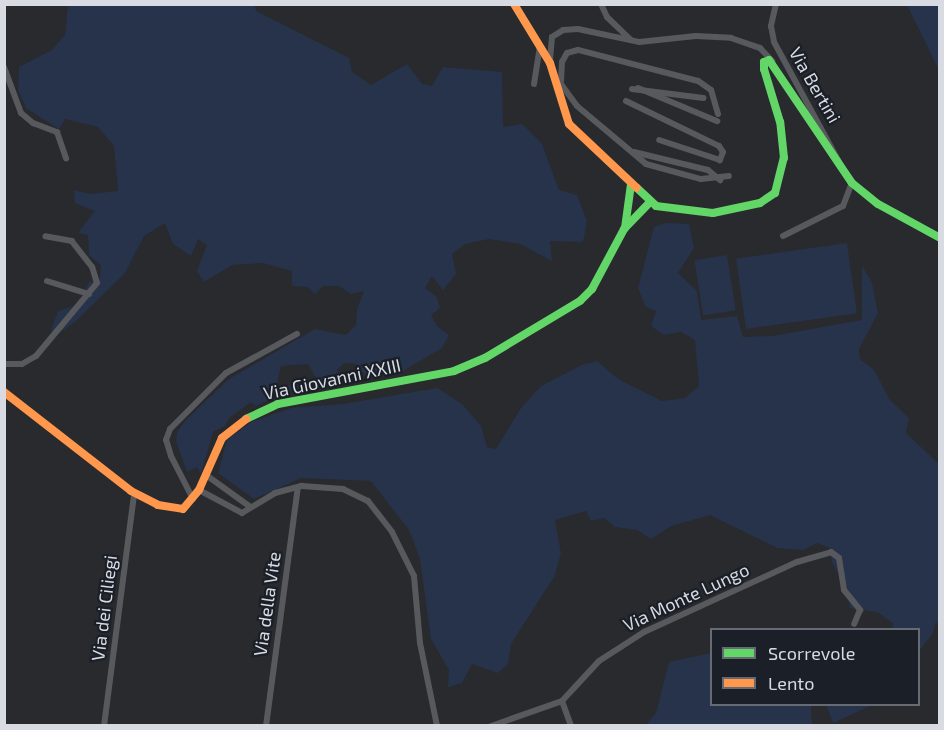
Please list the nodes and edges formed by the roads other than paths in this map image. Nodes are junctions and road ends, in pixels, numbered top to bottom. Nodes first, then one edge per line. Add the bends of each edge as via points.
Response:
1 (514, 4) edge
2 (601, 4) edge
3 (776, 4) edge
4 (633, 41) junction
5 (540, 45) junction
6 (772, 61) junction
7 (550, 63) junction
8 (5, 67) edge
9 (534, 84) dead end
10 (560, 85) junction
11 (703, 98) dead end
12 (626, 101) dead end
13 (659, 140) dead end
14 (631, 151) junction
15 (66, 158) dead end
16 (729, 176) dead end
17 (720, 180) junction
18 (849, 180) junction
19 (631, 184) junction
20 (650, 202) junction
21 (624, 229) junction
22 (45, 236) dead end
23 (783, 236) dead end
24 (939, 238) edge
25 (47, 281) dead end
26 (89, 294) junction
27 (297, 334) dead end
28 (4, 364) edge
29 (4, 392) edge
30 (206, 474) junction
31 (298, 487) junction
32 (199, 490) junction
33 (135, 494) junction
34 (194, 499) junction
35 (249, 506) junction
36 (854, 624) dead end
37 (562, 701) junction
38 (104, 726) edge
39 (266, 726) edge
40 (437, 726) edge
41 (491, 726) edge
42 (571, 726) edge

1 - 5 street
2 - 4 street via 609,20
3 - 18 street, Via Bertini via 771,29 774,42
4 - 6 street via 722,37 755,46
4 - 7 street via 586,30 563,30 549,40
5 - 7 street
5 - 9 street
6 - 18 street
6 - 20 street via 765,60 764,69 780,122 784,158 775,193 757,204 713,213 674,212
7 - 10 street
8 - 15 street via 21,113 33,123 57,132
10 - 11 street via 564,58 569,52 580,51 703,83 711,90 717,117 635,89
10 - 14 street via 591,121
10 - 19 street via 570,126
12 - 13 street via 722,149 720,160
14 - 17 street via 708,170
14 - 17 street via 657,169
16 - 17 street
18 - 23 street via 843,206
18 - 24 street via 878,204
19 - 20 street
19 - 21 street, Via Giovanni XXIII
20 - 21 street, Via Giovanni XXIII
21 - 30 street, Via Giovanni XXIII via 584,298 486,358 448,372 264,408 227,431
22 - 26 street via 69,239 88,261 98,281
25 - 26 street
26 - 28 street via 29,361
27 - 34 street via 226,373 170,429 166,441 171,456
29 - 33 street
30 - 32 street, Via Giovanni XXIII
30 - 35 street
31 - 35 street
31 - 39 street, Via della Vite
31 - 40 street via 326,486 357,494 374,507 397,540 415,581 420,643
32 - 34 street, Via Giovanni XXIII
32 - 35 street via 238,512 247,511
33 - 34 street via 176,510
33 - 38 street, Via dei Ciliegi
36 - 37 street, Via Monte Lungo via 860,610 844,590 839,558 831,552 797,562 638,635 599,661
37 - 41 street, Via Monte Lungo
37 - 42 street

